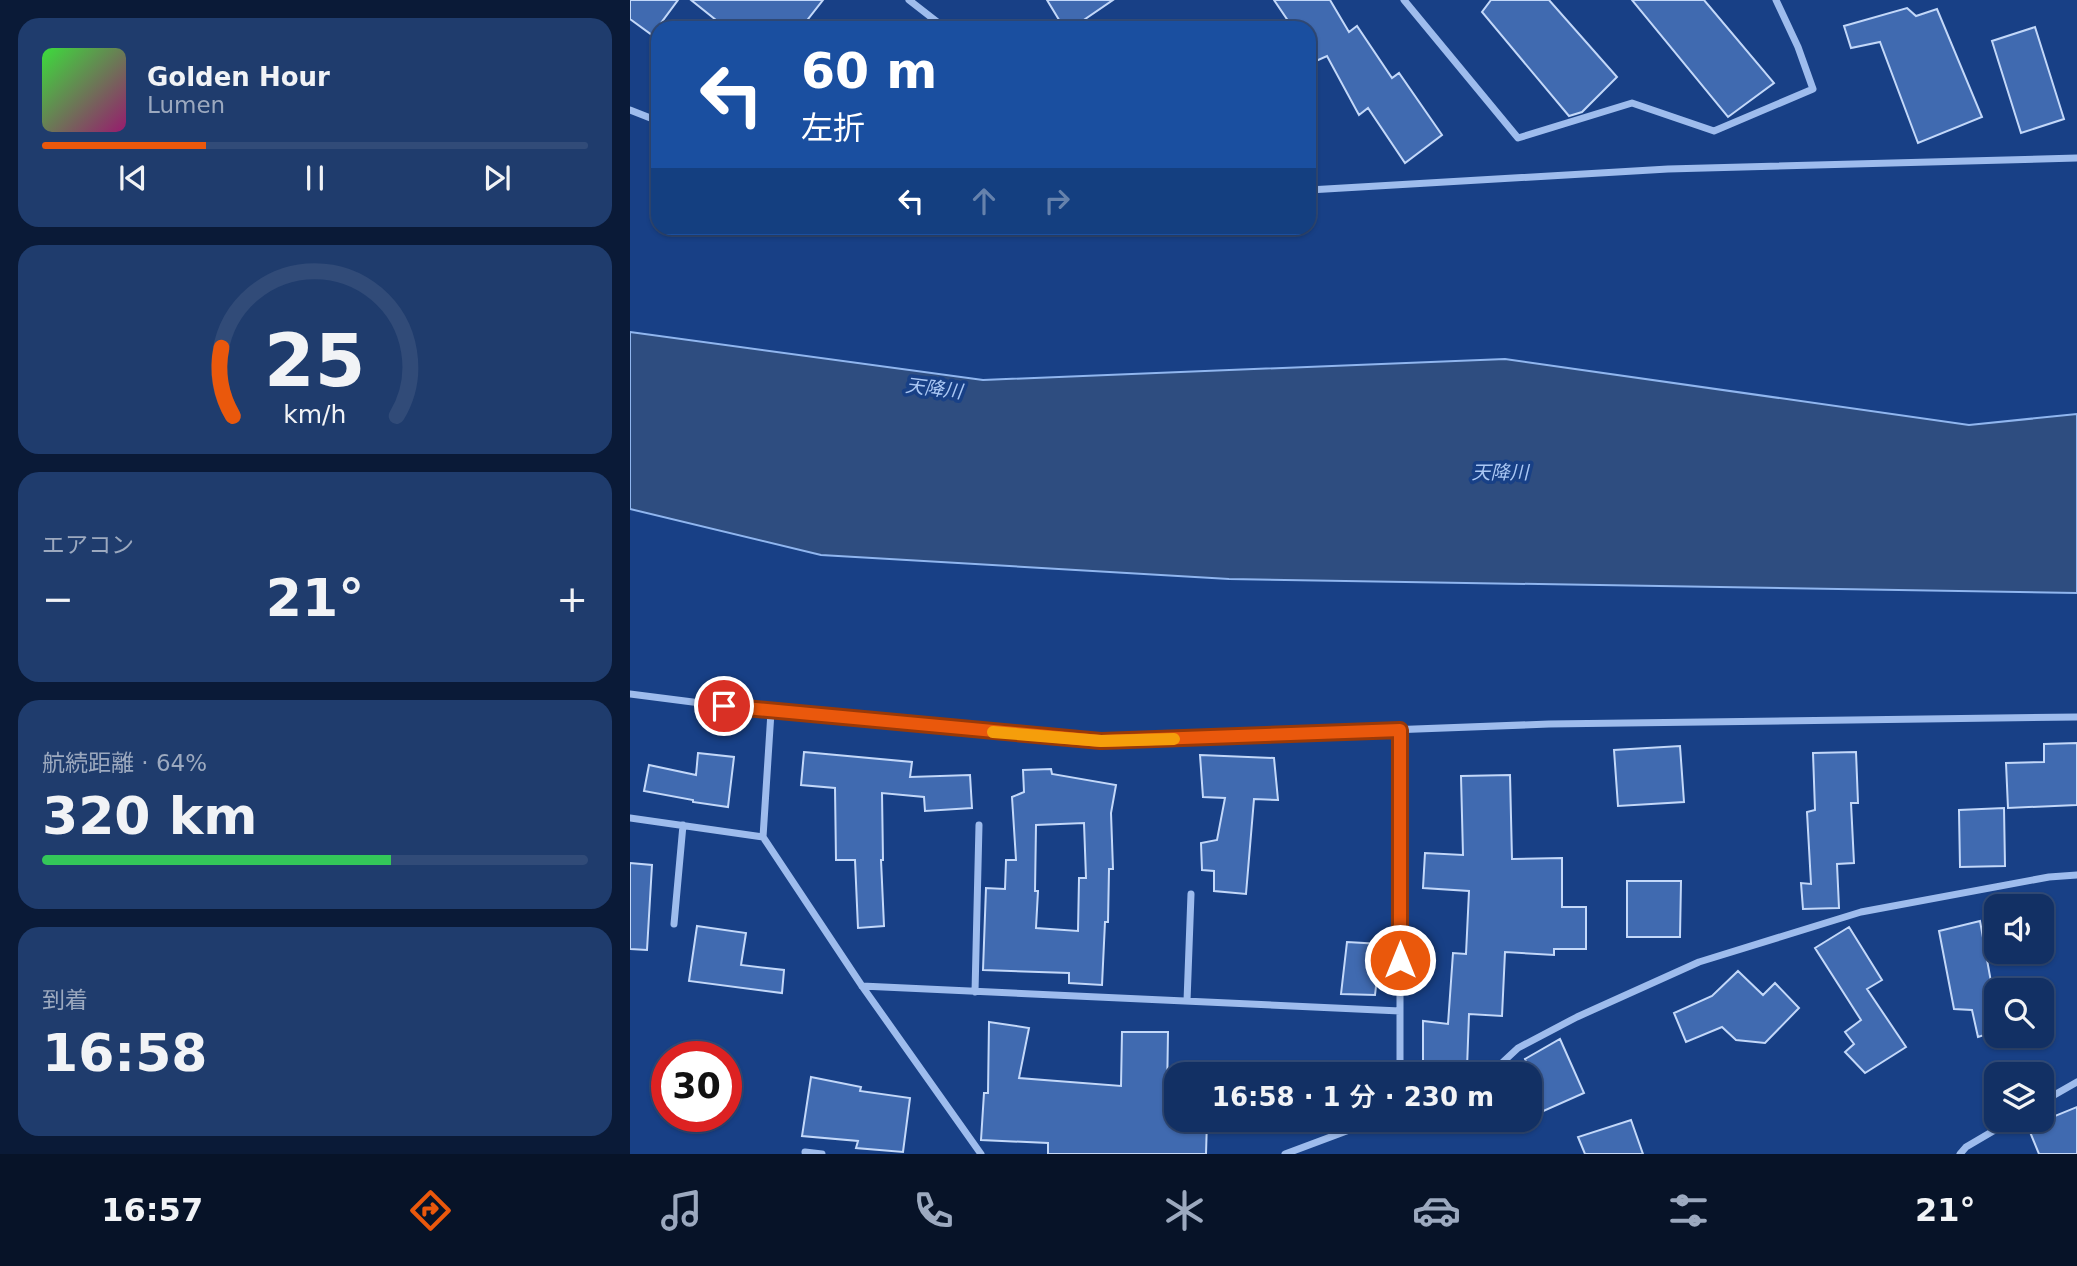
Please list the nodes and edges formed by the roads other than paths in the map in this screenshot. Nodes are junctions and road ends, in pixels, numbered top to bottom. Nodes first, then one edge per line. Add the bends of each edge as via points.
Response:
1 (909, 0) edge
2 (1404, 0) edge
3 (1776, 0) edge
4 (936, 21) edge
5 (630, 110) edge
6 (651, 118) edge
7 (2077, 158) edge
8 (1316, 190) edge
9 (630, 694) edge
10 (771, 712) junction
11 (2077, 717) edge
12 (1400, 730) junction
13 (630, 818) edge
14 (683, 825) junction
15 (979, 825) dead end
16 (763, 837) junction
17 (2077, 874) edge
18 (1191, 894) dead end
19 (674, 924) dead end
20 (862, 986) junction
21 (975, 992) junction
22 (1188, 1002) junction
23 (1400, 1011) junction
24 (1400, 1062) edge
25 (1503, 1062) edge
26 (2077, 1082) edge
27 (2054, 1095) edge
28 (1344, 1132) edge
29 (1992, 1132) edge
30 (805, 1152) dead end
31 (822, 1154) edge
32 (981, 1154) edge
33 (1284, 1154) edge
34 (1960, 1154) edge

1 - 4 street
2 - 3 street via 1518,138 1632,103 1714,131 1813,89
5 - 6 street
7 - 8 street via 1668,169
9 - 10 street
10 - 12 street via 1101,741
10 - 16 street
11 - 12 street
12 - 23 street
13 - 14 street
14 - 16 street
14 - 19 street
15 - 21 street
16 - 20 street
17 - 25 street via 1861,912 1699,962 1577,1017 1518,1048
18 - 22 street
20 - 21 street
20 - 32 street
21 - 22 street
22 - 23 street
23 - 24 street
26 - 27 street
28 - 33 street
29 - 34 street
30 - 31 street

